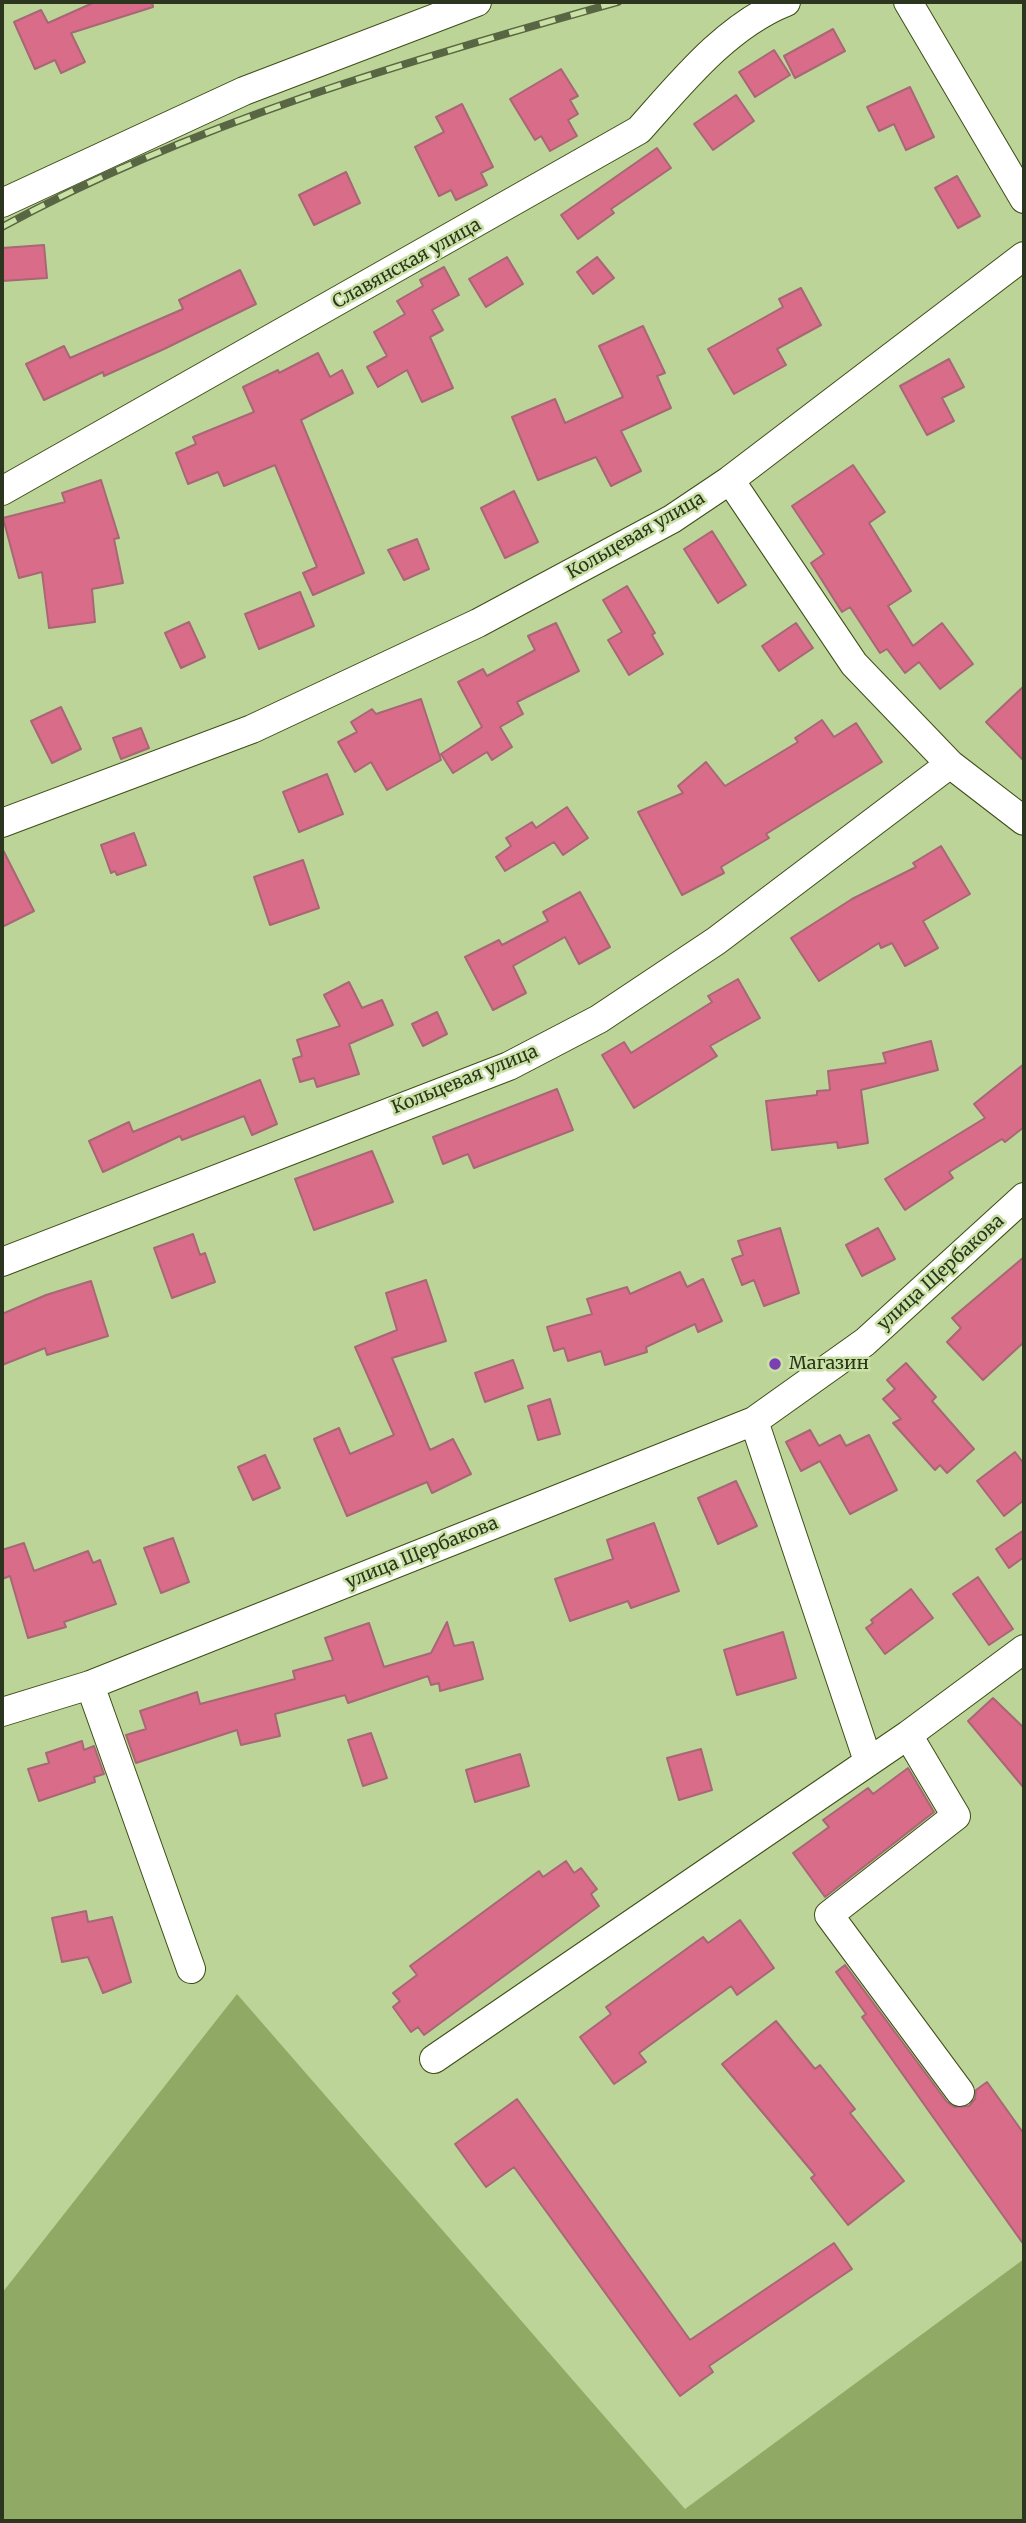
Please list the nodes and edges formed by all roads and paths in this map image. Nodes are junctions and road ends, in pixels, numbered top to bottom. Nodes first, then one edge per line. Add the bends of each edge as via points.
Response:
1 (477, 2) edge
2 (786, 2) edge
3 (908, 2) edge
4 (1024, 199) edge
5 (2, 203) edge
6 (1024, 256) edge
7 (730, 480) junction
8 (2, 491) edge
9 (950, 764) junction
10 (1024, 821) edge
11 (2, 823) edge
12 (1024, 1197) edge
13 (2, 1262) edge
14 (754, 1420) junction
15 (1024, 1649) edge
16 (90, 1685) junction
17 (2, 1712) edge
18 (908, 1735) junction
19 (868, 1761) junction
20 (191, 1969) dead end
21 (434, 2059) dead end
22 (960, 2092) dead end

1 - 5 street via 244,91
2 - 8 street, Славянская улица via 763,11 696,67 639,130
3 - 4 street
6 - 7 street, Кольцевая улица
7 - 9 street via 854,664
7 - 11 street, Кольцевая улица via 672,519 466,629 252,729
9 - 10 street
9 - 13 street, Кольцевая улица via 716,941 599,1019 509,1066
12 - 14 street, улица Щербакова via 865,1342
14 - 16 street, улица Щербакова
14 - 19 street
15 - 18 street
16 - 17 street, улица Щербакова
16 - 20 street
18 - 19 street
18 - 22 street via 956,1816 829,1915
19 - 21 street

